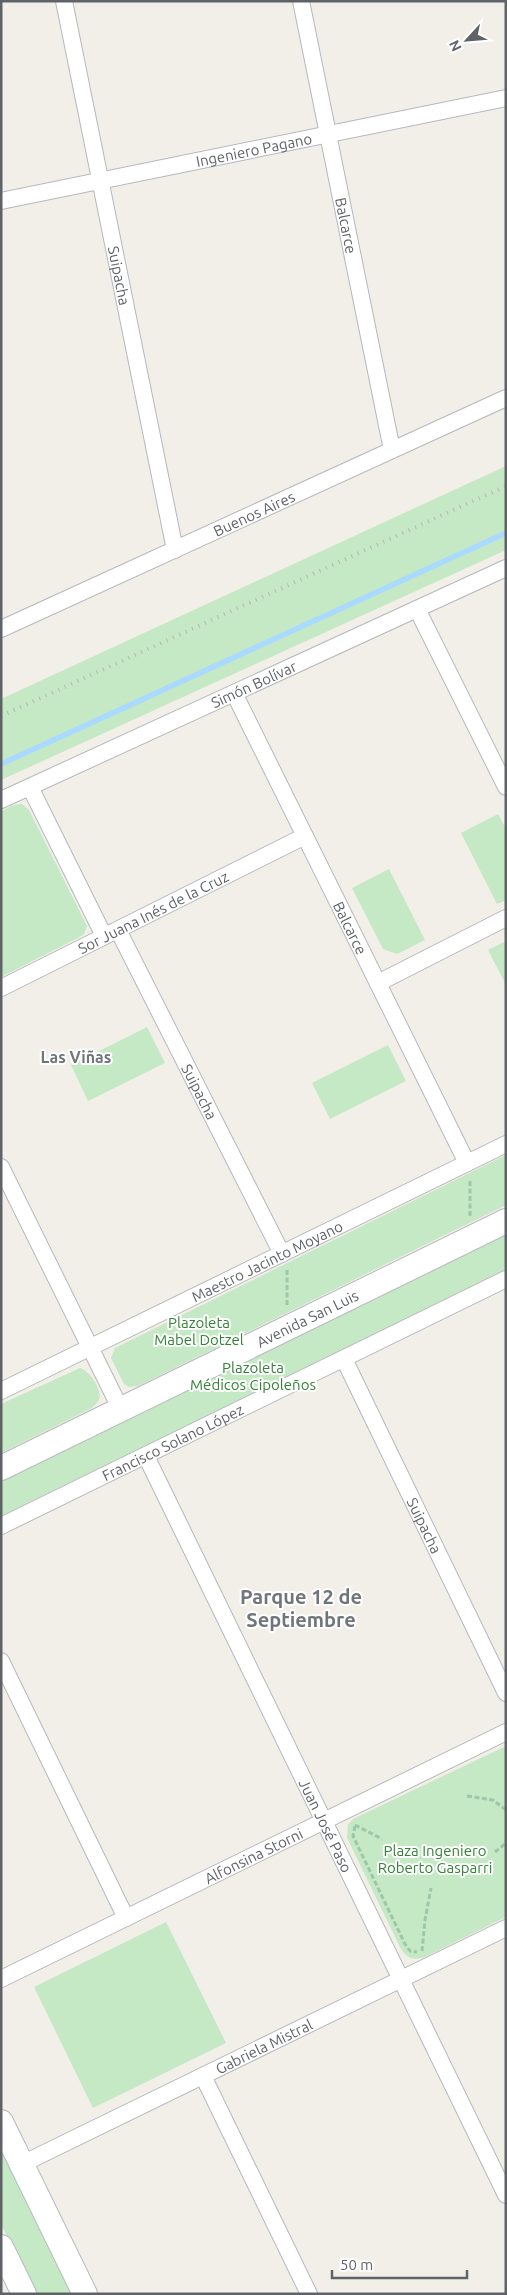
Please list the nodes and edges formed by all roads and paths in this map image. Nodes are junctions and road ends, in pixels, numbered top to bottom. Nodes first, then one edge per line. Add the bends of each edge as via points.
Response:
1 (64, 1) edge
2 (301, 1) edge
3 (506, 98) edge
4 (328, 134) junction
5 (100, 181) junction
6 (1, 201) edge
7 (506, 398) edge
8 (392, 450) junction
9 (174, 550) junction
10 (506, 568) edge
11 (418, 609) junction
12 (1, 629) edge
13 (234, 693) junction
14 (30, 787) junction
15 (506, 787) edge
16 (1, 800) edge
17 (305, 836) junction
18 (506, 918) edge
19 (111, 933) junction
20 (378, 983) junction
21 (1, 988) edge
22 (506, 1144) edge
23 (1, 1167) edge
24 (469, 1168) junction
25 (470, 1220) dead end
26 (506, 1221) edge
27 (282, 1254) junction
28 (506, 1279) edge
29 (287, 1310) dead end
30 (91, 1347) junction
31 (344, 1359) junction
32 (1, 1391) edge
33 (121, 1410) junction
34 (146, 1456) junction
35 (1, 1468) edge
36 (1, 1526) edge
37 (1, 1661) edge
38 (506, 1693) edge
39 (506, 1732) edge
40 (467, 1796) dead end
41 (506, 1810) edge
42 (324, 1821) junction
43 (382, 1839) dead end
44 (506, 1843) edge
45 (495, 1852) dead end
46 (431, 1888) dead end
47 (126, 1918) junction
48 (506, 1928) edge
49 (1, 1978) edge
50 (401, 1979) junction
51 (203, 2076) junction
52 (1, 2122) edge
53 (22, 2164) junction
54 (506, 2195) edge
55 (1, 2247) edge
56 (24, 2294) edge
57 (85, 2294) edge
58 (309, 2294) edge

1 - 5 street, Suipacha
2 - 4 street, Balcarce
3 - 4 street, Ingeniero Pagano
4 - 5 street, Ingeniero Pagano
4 - 8 street, Balcarce
5 - 6 street, Ingeniero Pagano
5 - 9 street, Suipacha
7 - 8 street, Buenos Aires
8 - 9 street, Buenos Aires
9 - 12 street, Buenos Aires
10 - 11 street, Simón Bolívar
11 - 13 street, Simón Bolívar
11 - 15 street
13 - 14 street, Simón Bolívar
13 - 17 street, Balcarce
14 - 16 street, Simón Bolívar
14 - 19 street, Suipacha
17 - 19 street, Sor Juana Inés de la Cruz
17 - 20 street, Balcarce
18 - 20 street
19 - 21 street, Sor Juana Inés de la Cruz
19 - 27 street, Suipacha
20 - 24 street, Balcarce
22 - 24 street, Maestro Jacinto Moyano
23 - 30 street
24 - 25 path
24 - 27 street, Maestro Jacinto Moyano
26 - 33 main road, Avenida San Luis
27 - 29 path via 287,1266
27 - 30 street, Maestro Jacinto Moyano
28 - 31 street, Francisco Solano López
30 - 32 street, Maestro Jacinto Moyano
30 - 33 street
31 - 34 street, Francisco Solano López
31 - 38 street, Suipacha
33 - 35 main road, Avenida San Luis
34 - 36 street, Francisco Solano López
34 - 42 street, Juan José Paso
37 - 47 street
39 - 42 street, Alfonsina Storni
40 - 41 path via 493,1800
42 - 47 street, Alfonsina Storni
42 - 50 street, Juan José Paso
43 - 46 path via 356,1824 353,1830 405,1944 414,1952 422,1951
44 - 45 path
47 - 49 street, Alfonsina Storni
48 - 50 street, Gabriela Mistral
50 - 51 street, Gabriela Mistral
50 - 54 street, Juan José Paso
51 - 53 street, Gabriela Mistral
51 - 58 street
52 - 53 main road
53 - 57 main road
55 - 56 main road

